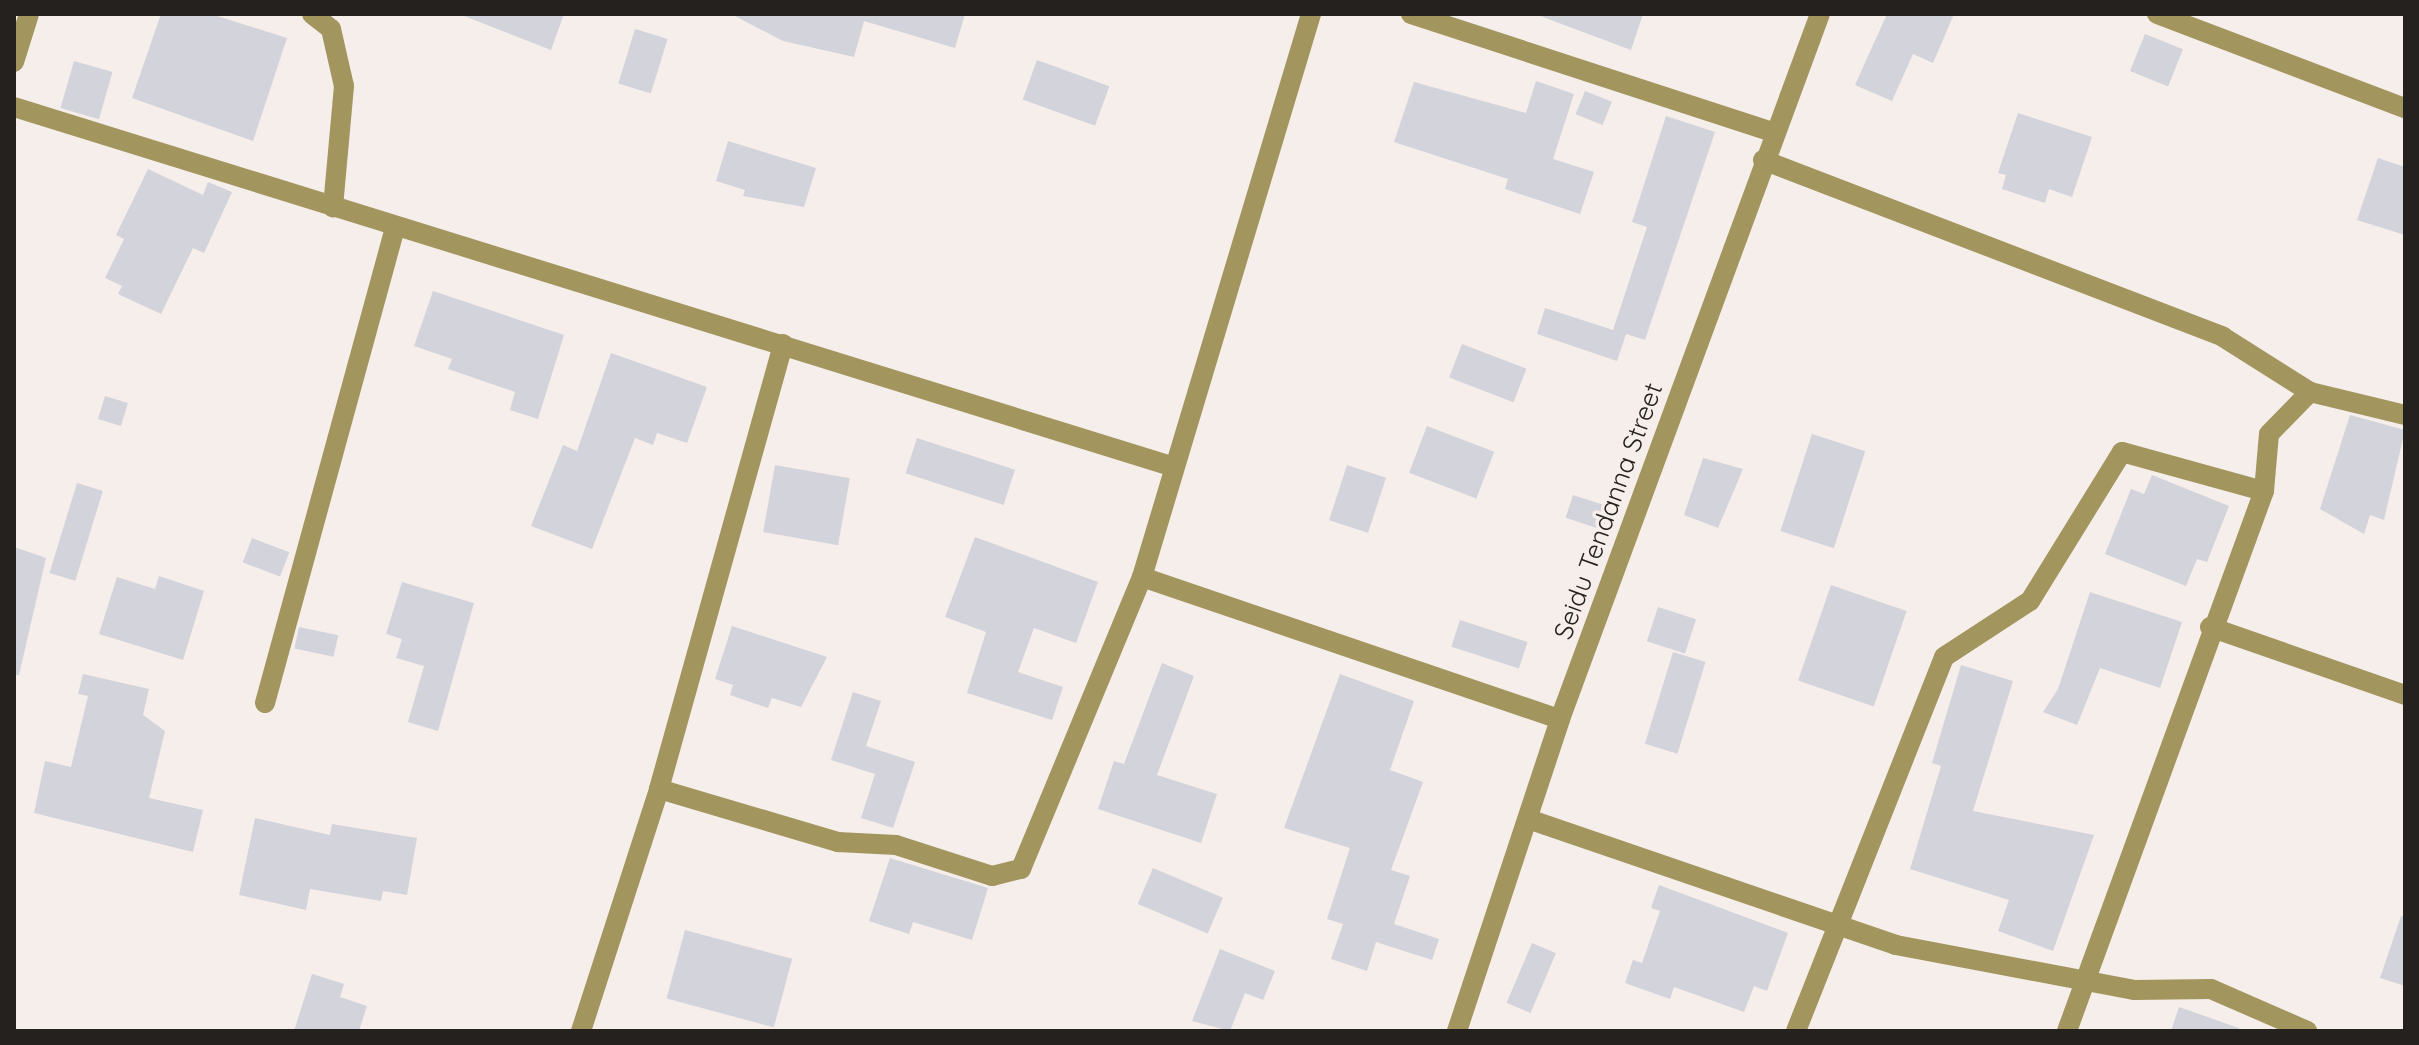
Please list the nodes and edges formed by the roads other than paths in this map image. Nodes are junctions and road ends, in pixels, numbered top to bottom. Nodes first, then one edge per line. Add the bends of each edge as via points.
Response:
1 (29, 14) edge
2 (312, 14) edge
3 (1311, 14) edge
4 (1411, 14) edge
5 (1820, 14) edge
6 (2162, 15) edge
7 (14, 62) edge
8 (14, 107) edge
9 (2405, 108) edge
10 (1773, 132) junction
11 (1763, 160) junction
12 (333, 208) junction
13 (395, 227) junction
14 (783, 344) junction
15 (2310, 392) junction
16 (2405, 415) edge
17 (1171, 466) junction
18 (2264, 491) junction
19 (1142, 577) junction
20 (2210, 627) junction
21 (2405, 695) edge
22 (265, 703) dead end
23 (1560, 719) junction
24 (659, 789) junction
25 (1531, 820) junction
26 (1839, 928) junction
27 (2087, 979) junction
28 (581, 1031) edge
29 (1457, 1031) edge
30 (1796, 1031) edge
31 (2067, 1031) edge
32 (2307, 1031) edge

1 - 7 street
2 - 12 street via 331,29 344,86
3 - 17 street
4 - 10 street
5 - 10 street, Seidu Tendanna Street
6 - 9 street
8 - 12 street
10 - 11 street, Seidu Tendanna Street
11 - 15 street via 2223,337
11 - 23 street, Seidu Tendanna Street
12 - 13 street
13 - 14 street
13 - 22 street
14 - 17 street
14 - 24 street
15 - 16 street
15 - 18 street via 2269,434
17 - 19 street
18 - 20 street
18 - 26 street via 2122,452 2030,601 1944,657
19 - 23 street
19 - 24 street via 1021,869 992,876 896,845 838,842
20 - 21 street
20 - 27 street
23 - 25 street, Seidu Tendanna Street
24 - 28 street
25 - 26 street
25 - 29 street, Seidu Tendanna Street
26 - 27 street
26 - 30 street
27 - 31 street
27 - 32 street via 2134,990 2211,989

